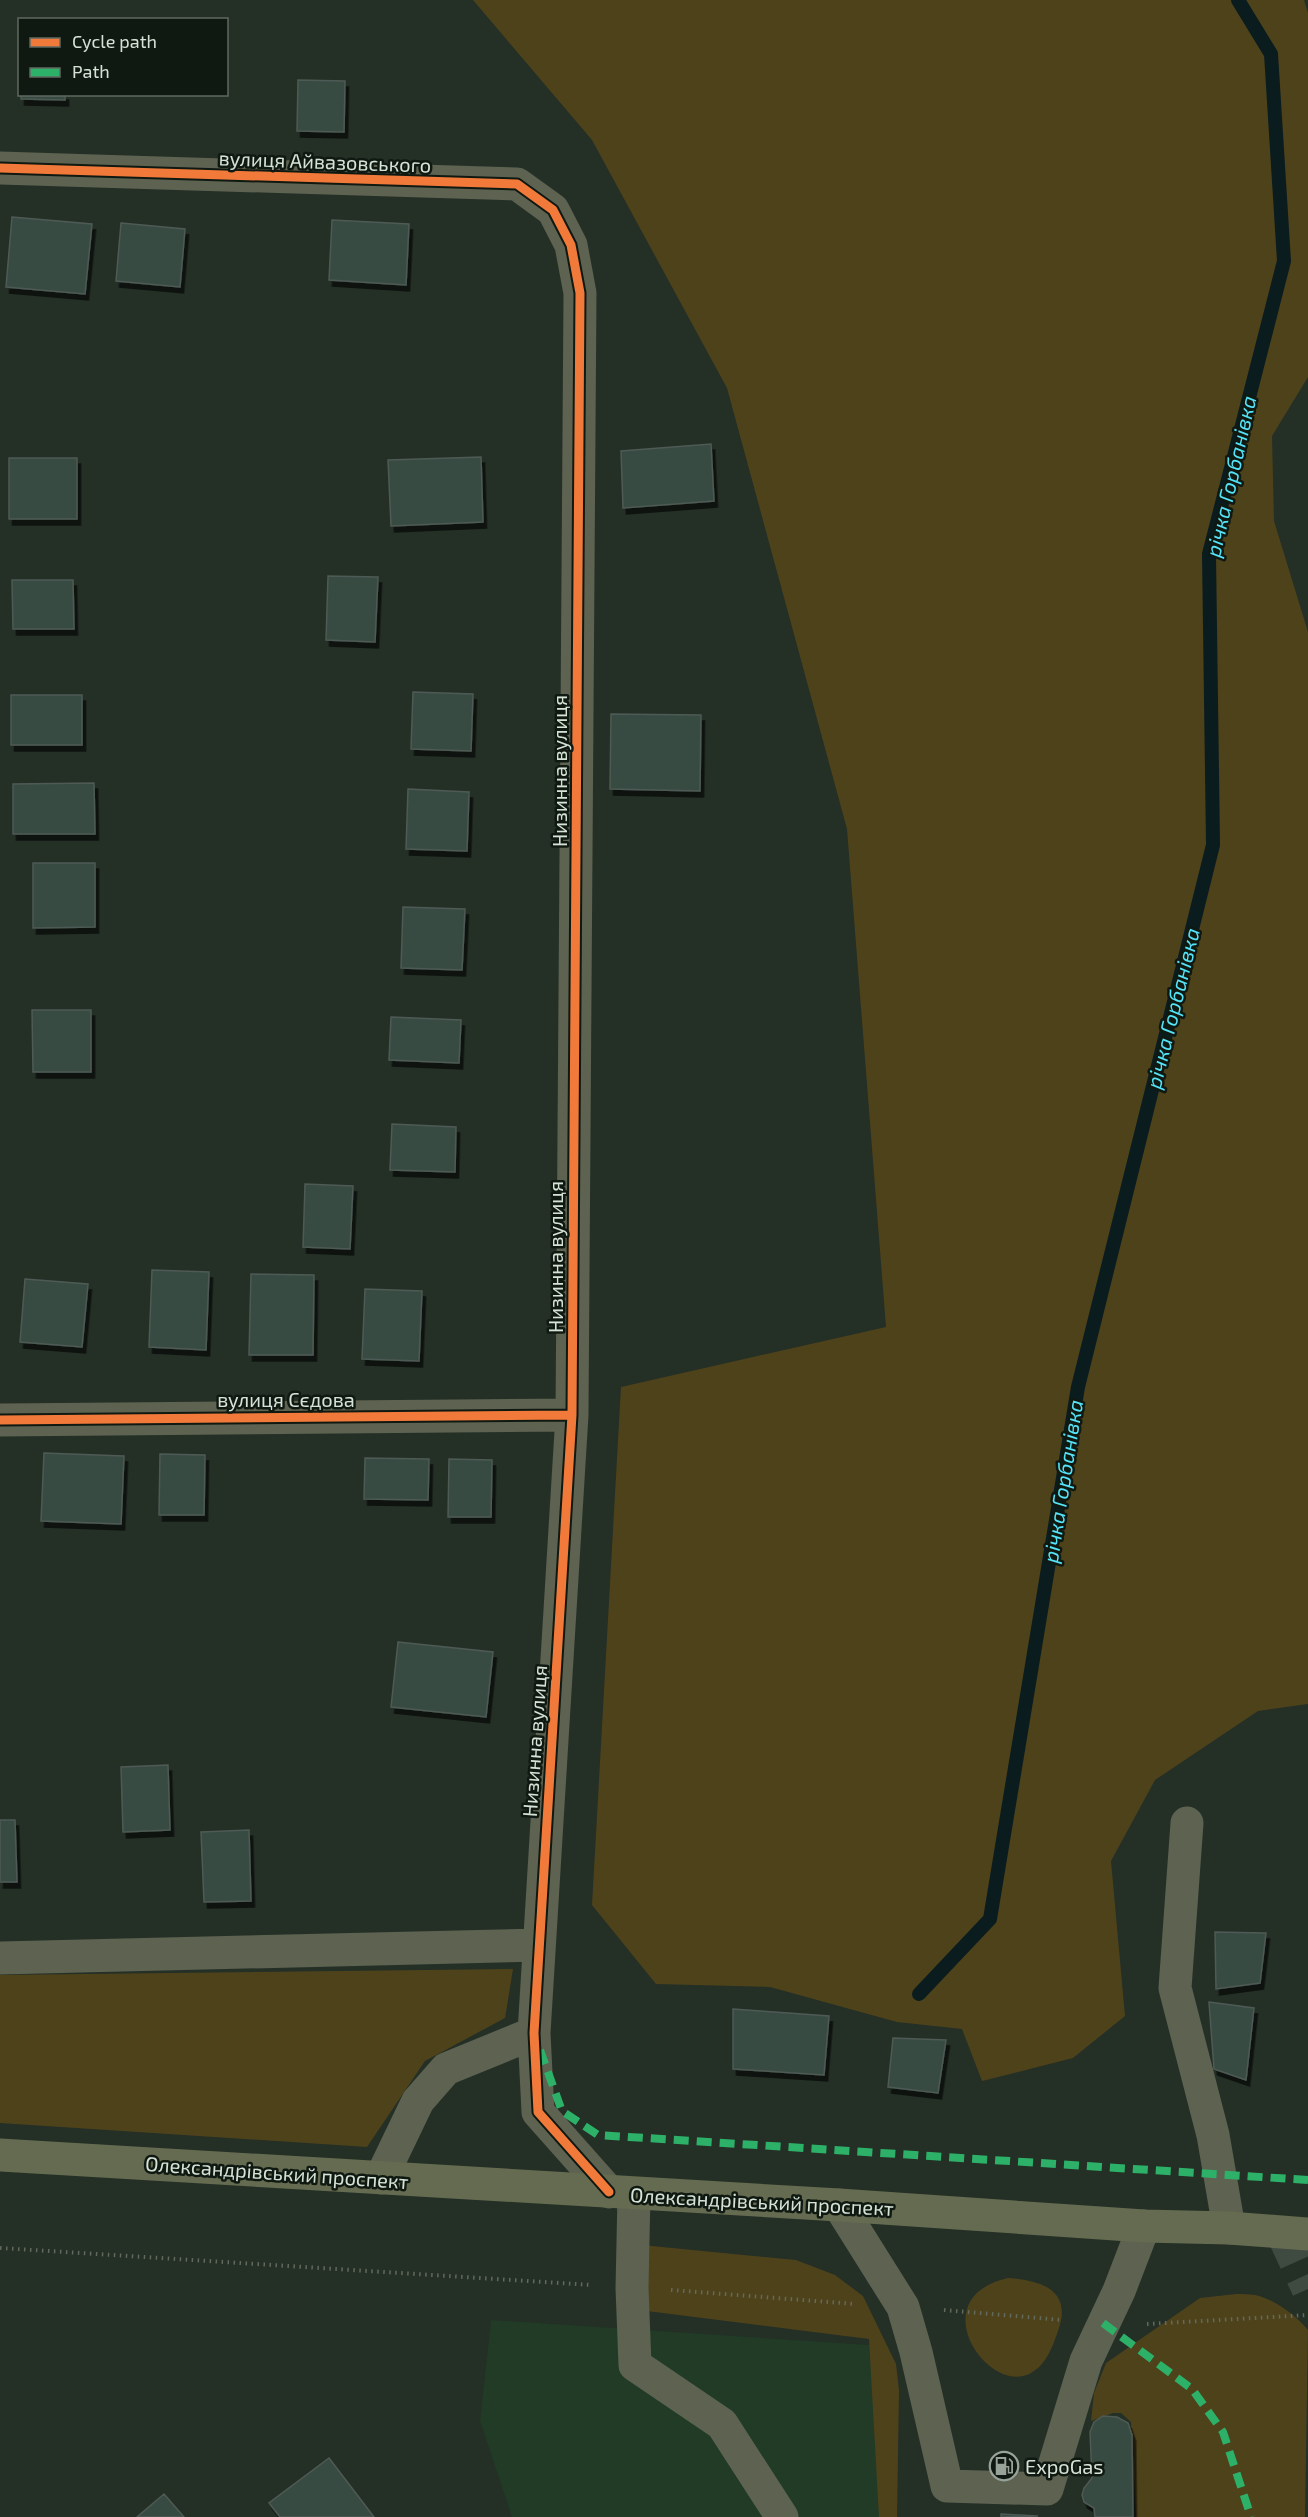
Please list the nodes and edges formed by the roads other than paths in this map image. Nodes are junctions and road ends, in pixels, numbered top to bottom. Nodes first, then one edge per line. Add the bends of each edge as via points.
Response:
1 (0, 168) edge
2 (580, 293) joint
3 (572, 1415) junction
4 (0, 1420) edge
5 (1187, 1823) dead end
6 (539, 1945) junction
7 (0, 1958) edge
8 (534, 2033) junction
9 (0, 2155) edge
10 (381, 2178) junction
11 (622, 2193) junction
12 (839, 2205) junction
13 (1144, 2226) junction
14 (1229, 2228) junction
15 (1308, 2234) edge
16 (782, 2517) edge

1 - 2 street, вулиця Айвазовського via 517,184 553,210 571,245
2 - 3 street, Низинна вулиця
3 - 4 street, вулиця Сєдова
3 - 6 street, Низинна вулиця
5 - 14 street via 1175,1988 1213,2135
6 - 7 street
6 - 8 street, Низинна вулиця
8 - 10 street via 446,2069 418,2101
8 - 11 street, Низинна вулиця via 538,2112
9 - 10 main road, Олександрівський проспект
10 - 11 main road, Олександрівський проспект
11 - 12 main road, Олександрівський проспект
11 - 16 street via 633,2288 635,2365 722,2424
12 - 13 main road, Олександрівський проспект
12 - 13 street via 903,2307 947,2486 1047,2489 1086,2361
13 - 14 main road, Олександрівський проспект
14 - 15 main road, Олександрівський проспект

